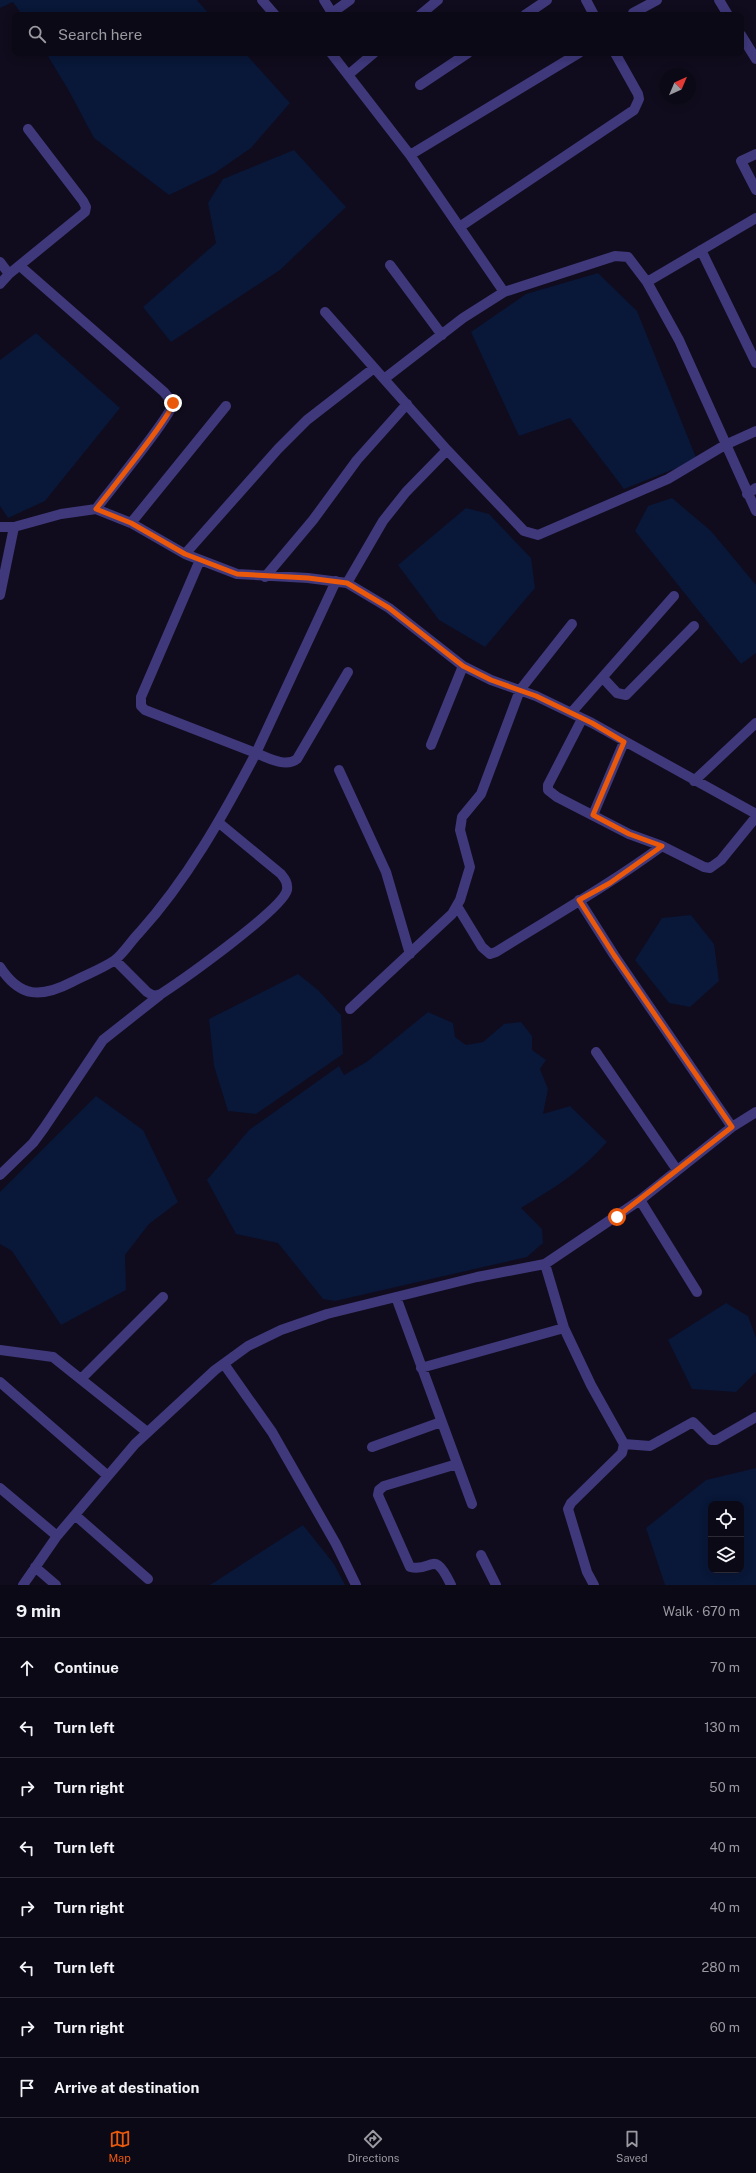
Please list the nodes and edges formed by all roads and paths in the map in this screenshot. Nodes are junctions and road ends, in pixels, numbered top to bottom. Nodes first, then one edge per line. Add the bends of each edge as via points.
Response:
1 (262, 0) edge
2 (324, 0) edge
3 (350, 0) edge
4 (438, 0) edge
5 (548, 0) edge
6 (586, 0) edge
7 (657, 0) edge
8 (719, 0) edge
9 (272, 12) edge
10 (330, 12) edge
11 (334, 12) edge
12 (424, 12) edge
13 (530, 12) edge
14 (592, 12) edge
15 (635, 12) edge
16 (726, 12) edge
17 (744, 40) edge
18 (333, 56) edge
19 (370, 56) edge
20 (464, 56) edge
21 (574, 56) edge
22 (617, 56) edge
23 (756, 59) edge
24 (348, 75) junction
25 (420, 85) dead end
26 (28, 129) dead end
27 (756, 154) edge
28 (410, 155) junction
29 (756, 190) edge
30 (756, 218) edge
31 (461, 226) junction
32 (701, 250) junction
33 (0, 262) edge
34 (390, 265) dead end
35 (20, 266) junction
36 (9, 274) junction
37 (647, 282) junction
38 (0, 284) edge
39 (504, 292) junction
40 (325, 312) dead end
41 (442, 335) junction
42 (756, 364) edge
43 (374, 368) junction
44 (384, 379) junction
45 (407, 404) junction
46 (226, 406) dead end
47 (756, 431) edge
48 (725, 446) junction
49 (447, 450) junction
50 (756, 488) edge
51 (747, 494) junction
52 (96, 509) junction
53 (756, 511) edge
54 (131, 523) junction
55 (0, 527) edge
56 (14, 527) junction
57 (185, 554) junction
58 (200, 560) junction
59 (265, 577) junction
60 (336, 580) junction
61 (347, 583) junction
62 (0, 595) edge
63 (674, 596) dead end
64 (572, 624) dead end
65 (694, 626) dead end
66 (463, 666) junction
67 (348, 672) dead end
68 (603, 678) junction
69 (520, 690) junction
70 (572, 713) junction
71 (582, 719) junction
72 (756, 723) edge
73 (624, 742) junction
74 (431, 745) dead end
75 (256, 753) junction
76 (339, 770) dead end
77 (694, 781) junction
78 (593, 815) junction
79 (756, 815) edge
80 (218, 822) junction
81 (662, 846) junction
82 (579, 900) junction
83 (457, 906) junction
84 (410, 954) junction
85 (114, 960) junction
86 (0, 967) edge
87 (161, 994) junction
88 (350, 1009) dead end
89 (596, 1052) dead end
90 (756, 1112) edge
91 (732, 1127) junction
92 (677, 1170) junction
93 (0, 1175) edge
94 (640, 1200) junction
95 (545, 1264) junction
96 (697, 1292) dead end
97 (163, 1297) dead end
98 (396, 1297) junction
99 (564, 1328) junction
100 (0, 1350) edge
101 (224, 1364) junction
102 (421, 1368) junction
103 (82, 1378) junction
104 (0, 1382) edge
105 (756, 1417) edge
106 (441, 1422) junction
107 (147, 1432) junction
108 (624, 1444) junction
109 (372, 1447) dead end
110 (457, 1464) junction
111 (108, 1476) junction
112 (0, 1488) edge
113 (472, 1504) dead end
114 (75, 1515) junction
115 (57, 1536) junction
116 (481, 1556) dead end
117 (36, 1567) junction
118 (148, 1579) dead end
119 (590, 1584) edge
120 (23, 1585) edge
121 (56, 1585) edge
122 (356, 1585) edge
123 (451, 1585) edge
124 (496, 1585) edge

1 - 9 street
2 - 10 street
3 - 11 street
4 - 12 street
5 - 13 street
6 - 14 street
7 - 15 street
8 - 16 street
17 - 23 street
18 - 24 street
19 - 24 street
20 - 25 street
21 - 28 street
22 - 31 street via 638,94 639,99 634,110
24 - 28 street
26 - 35 street via 86,207 85,212
27 - 29 street via 741,161
28 - 31 street
30 - 32 street
31 - 39 street
32 - 37 street
32 - 42 street
33 - 36 street
34 - 41 street
35 - 36 street
35 - 52 street via 164,392 173,403 173,408
36 - 38 street
37 - 39 street via 628,257 615,256
37 - 48 street via 679,340
39 - 41 street via 463,318
40 - 43 street
41 - 44 street
43 - 44 street
43 - 57 street via 307,420
44 - 45 street
45 - 49 street
45 - 59 street via 357,460 313,520
46 - 54 street
47 - 48 street
48 - 49 street via 668,479 538,535 524,531
48 - 51 street
49 - 61 street via 406,492 383,521
50 - 51 street
51 - 53 street
52 - 54 street
52 - 56 street via 61,514
54 - 57 street
55 - 56 street
56 - 62 street
57 - 58 street
58 - 59 street via 237,574
58 - 75 street via 141,697 141,706
59 - 60 street
60 - 61 street
60 - 75 street
61 - 66 street via 389,608
63 - 68 street
64 - 69 street
65 - 68 street via 626,695 622,696
66 - 69 street via 491,680
66 - 74 street
67 - 75 street via 297,759 289,763 282,762
68 - 70 street
69 - 70 street
69 - 83 street via 480,794 466,810 460,822 470,867
70 - 71 street
71 - 73 street
71 - 78 street via 548,785 548,790 556,797
72 - 77 street
73 - 77 street
73 - 78 street
75 - 80 street
76 - 84 street via 386,872
77 - 79 street
78 - 81 street via 629,834
79 - 81 street via 721,860 710,868
80 - 85 street via 166,902
80 - 87 street via 281,874 287,882 287,891 268,913
81 - 82 street via 610,883
82 - 83 street via 490,954 482,947
82 - 91 street
83 - 84 street via 452,914
84 - 88 street
85 - 86 street via 54,991 41,993 18,987 9,981
85 - 87 street via 147,992 154,996
87 - 93 street via 103,1040 33,1143
89 - 92 street
90 - 91 street
91 - 92 street
92 - 94 street
94 - 95 street
94 - 96 street
95 - 98 street via 477,1277
95 - 99 street
97 - 103 street
98 - 101 street via 327,1314 281,1330 248,1346
98 - 102 street
99 - 102 street
99 - 108 street via 591,1385
100 - 103 street via 53,1357
101 - 107 street
101 - 122 street via 272,1432 336,1544
102 - 106 street
103 - 107 street
104 - 111 street
105 - 108 street via 716,1440 711,1440 692,1422 650,1446
106 - 109 street
106 - 110 street
107 - 111 street
108 - 119 street via 622,1453 571,1503 568,1509
110 - 113 street
110 - 123 street via 384,1486 378,1494 410,1567 434,1563 440,1566
111 - 114 street
112 - 115 street
114 - 115 street
114 - 118 street
115 - 117 street
116 - 124 street
117 - 120 street
117 - 121 street

